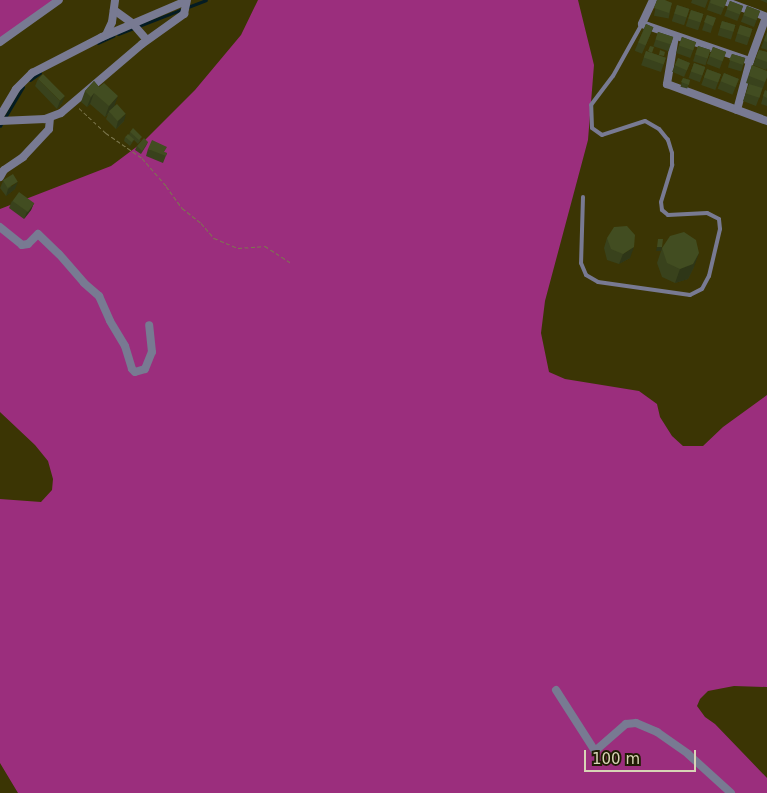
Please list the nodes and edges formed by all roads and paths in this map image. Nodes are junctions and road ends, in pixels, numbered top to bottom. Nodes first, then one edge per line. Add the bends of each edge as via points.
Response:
1 (59, 0) edge
2 (116, 0) edge
3 (653, 0) edge
4 (722, 0) edge
5 (187, 1) edge
6 (114, 10) junction
7 (766, 17) edge
8 (133, 24) junction
9 (642, 24) junction
10 (106, 35) junction
11 (675, 36) junction
12 (146, 40) junction
13 (0, 42) edge
14 (750, 61) junction
15 (72, 103) junction
16 (737, 110) junction
17 (0, 116) edge
18 (50, 118) junction
19 (0, 121) edge
20 (767, 121) edge
21 (0, 177) edge
22 (583, 197) dead end
23 (0, 227) edge
24 (290, 262) dead end
25 (149, 325) dead end
26 (556, 690) dead end
27 (732, 793) edge

1 - 13 street
2 - 6 street
3 - 9 street
4 - 7 street
5 - 8 street
5 - 12 street via 184,14
6 - 8 street
6 - 10 street
7 - 14 street
8 - 10 street
8 - 12 street
9 - 11 street
9 - 22 lane via 613,76 591,105 592,128 602,135 644,121 659,129 668,140 672,165 661,202 662,210 668,215 707,213 719,219 720,229 702,289 690,295 598,282 586,275 581,263
10 - 17 street via 26,77
11 - 14 street
11 - 16 street via 667,84
12 - 15 street
14 - 16 street
15 - 18 street
15 - 24 path via 106,133 142,158 182,208 214,238 238,248 265,246
16 - 20 street
18 - 19 street
18 - 21 street via 49,129
23 - 25 street via 22,245 28,244 38,234 59,254 98,296 135,372 145,369 152,352
26 - 27 street via 595,750 626,724 636,723 657,732 688,754

